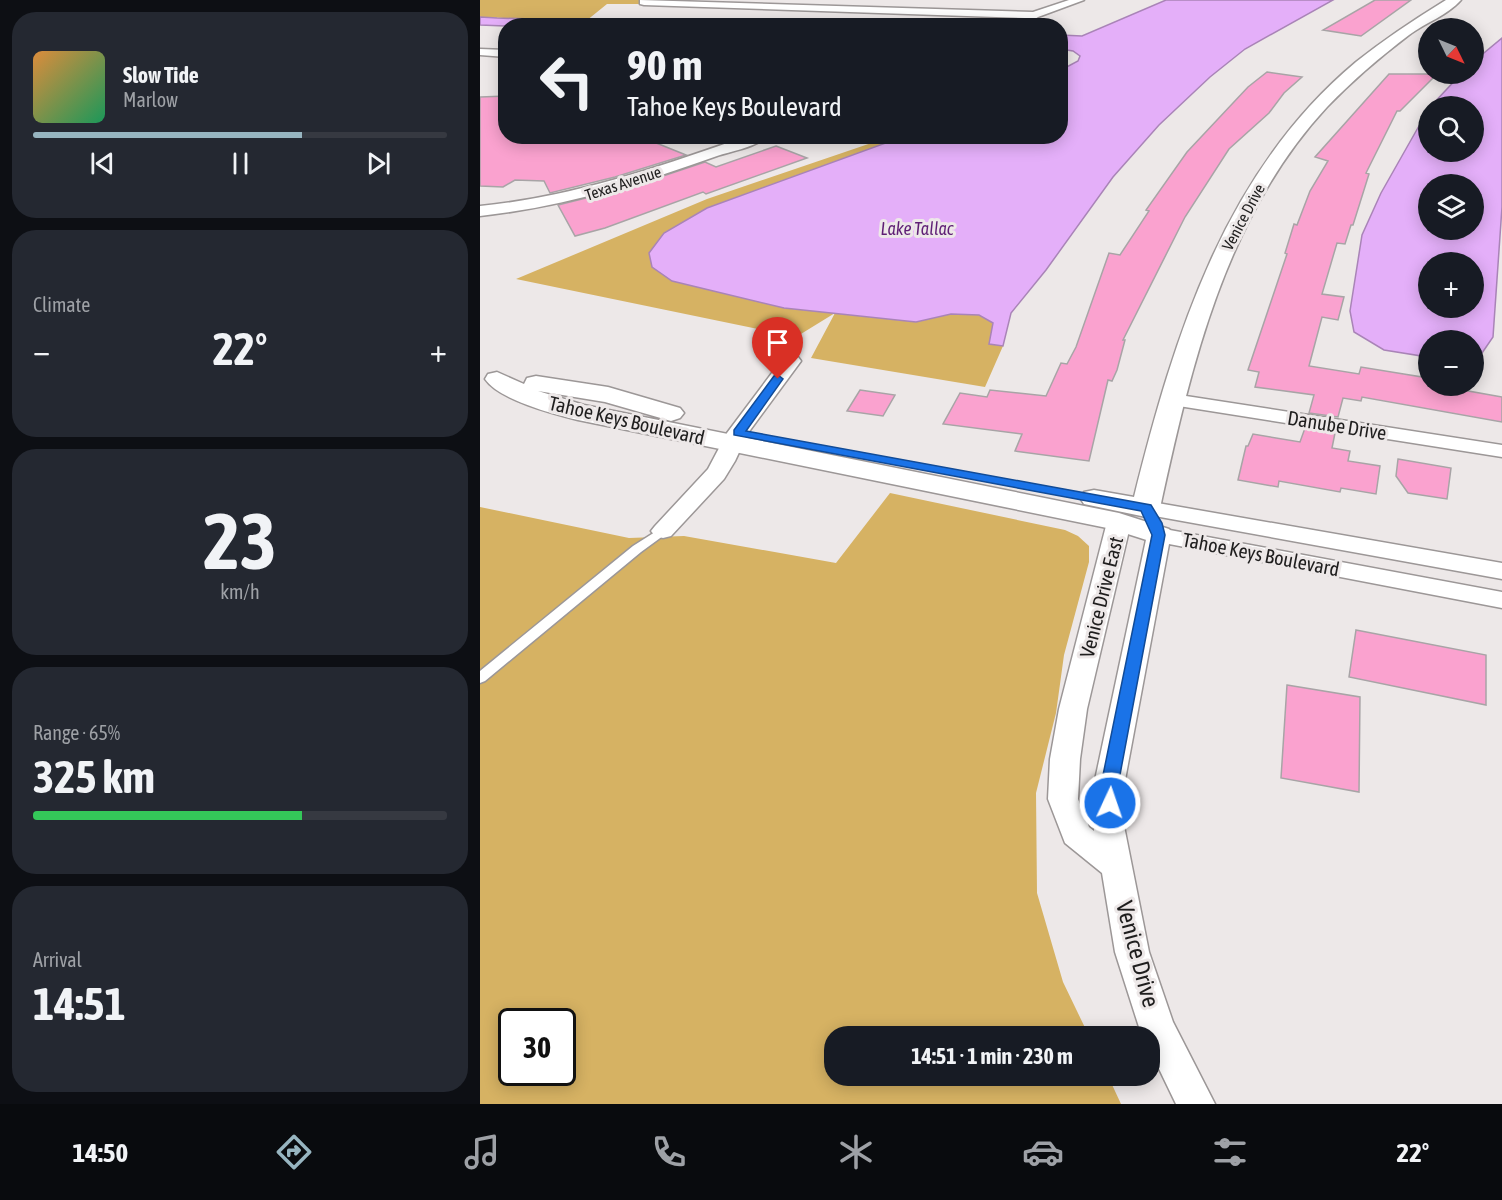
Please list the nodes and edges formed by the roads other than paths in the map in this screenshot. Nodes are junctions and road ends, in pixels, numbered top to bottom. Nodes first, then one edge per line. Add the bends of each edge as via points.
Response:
1 (1079, 0) edge
2 (1455, 0) edge
3 (672, 1) edge
4 (644, 2) dead end
5 (480, 52) edge
6 (498, 53) edge
7 (738, 144) edge
8 (480, 211) edge
9 (791, 361) dead end
10 (488, 377) edge
11 (1173, 400) junction
12 (736, 438) junction
13 (1502, 451) edge
14 (1146, 508) junction
15 (1119, 522) junction
16 (663, 531) joint
17 (1159, 535) junction
18 (1502, 571) edge
19 (1502, 600) edge
20 (480, 678) edge
21 (1117, 867) junction
22 (1196, 1104) edge

1 - 3 street via 1031,18
2 - 11 street, Venice Drive via 1381,48 1349,75 1319,105 1273,163 1236,225 1209,286
3 - 4 street
5 - 6 street
7 - 8 street, Texas Avenue via 583,196
9 - 12 street
10 - 12 street, Tahoe Keys Boulevard via 526,395 578,412
11 - 13 street, Danube Drive
11 - 14 street, Venice Drive
12 - 14 street, Tahoe Keys Boulevard
12 - 15 street, Tahoe Keys Boulevard
12 - 16 street via 713,478
14 - 15 street, Venice Drive East
14 - 17 street
14 - 18 street, Tahoe Keys Boulevard
15 - 17 street, Tahoe Keys Boulevard
15 - 21 street, Venice Drive East via 1073,710 1063,800 1076,834
16 - 20 lane
17 - 19 street, Tahoe Keys Boulevard
17 - 21 street via 1110,780 1109,826
21 - 22 street, Venice Drive via 1132,952 1157,1027

